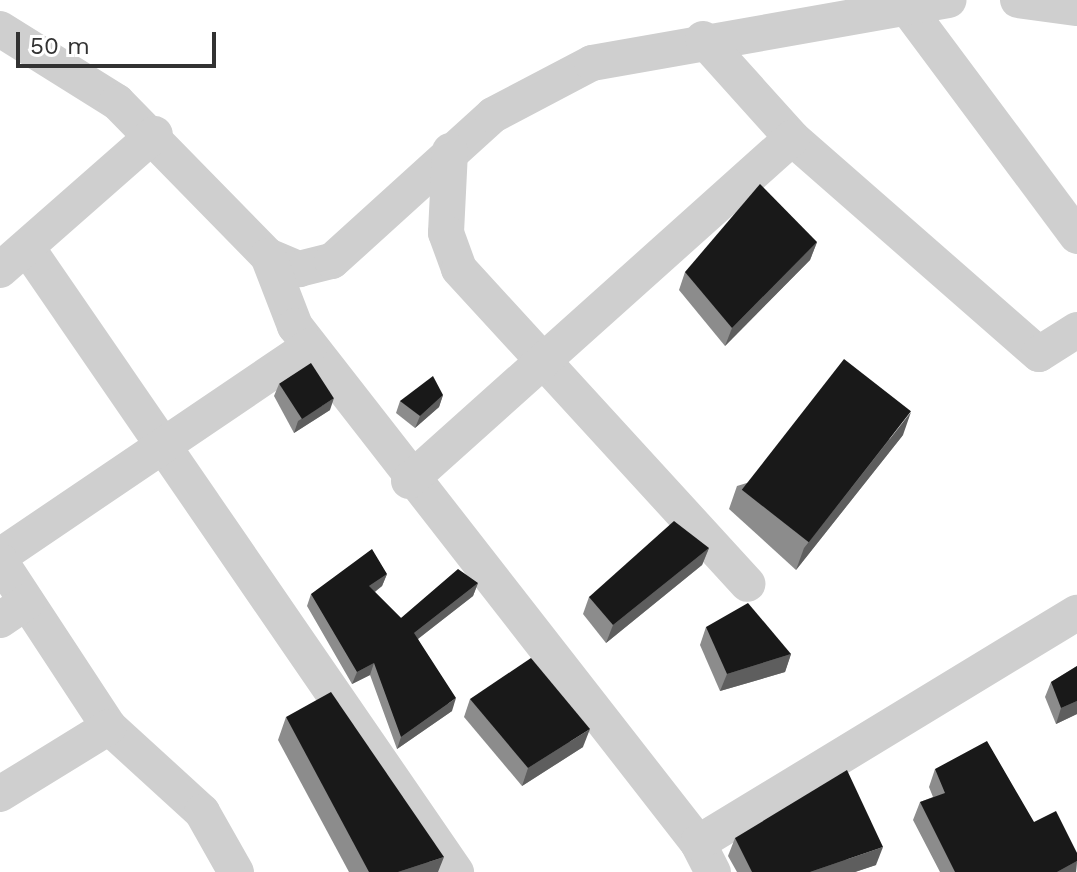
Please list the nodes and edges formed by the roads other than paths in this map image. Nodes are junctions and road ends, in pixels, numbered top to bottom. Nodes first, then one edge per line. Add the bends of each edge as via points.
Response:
1 (948, 0) edge
2 (1018, 0) edge
3 (905, 5) junction
4 (1073, 12) edge
5 (0, 29) edge
6 (703, 39) junction
7 (155, 134) junction
8 (792, 138) junction
9 (450, 151) junction
10 (1077, 236) edge
11 (268, 256) junction
12 (14, 260) edge
13 (1077, 330) edge
14 (310, 346) junction
15 (543, 361) junction
16 (167, 449) junction
17 (409, 481) junction
18 (0, 558) edge
19 (748, 584) dead end
20 (14, 611) edge
21 (1077, 613) edge
22 (109, 727) junction
23 (0, 794) edge
24 (706, 857) edge
25 (236, 872) edge
26 (456, 872) edge

1 - 3 street
2 - 4 street
3 - 6 street
3 - 10 street
5 - 7 street
6 - 8 street
6 - 9 street via 646,48 554,80
7 - 11 street
7 - 12 street
8 - 13 street via 1039,354
8 - 15 street
9 - 11 street via 332,261 299,269
9 - 15 street via 451,252
11 - 14 street via 283,304
12 - 16 street
14 - 16 street
14 - 17 street
15 - 17 street
15 - 19 street
16 - 18 street
16 - 26 street
17 - 24 street
18 - 20 street
20 - 22 street
21 - 24 street
22 - 23 street
22 - 25 street via 202,812

